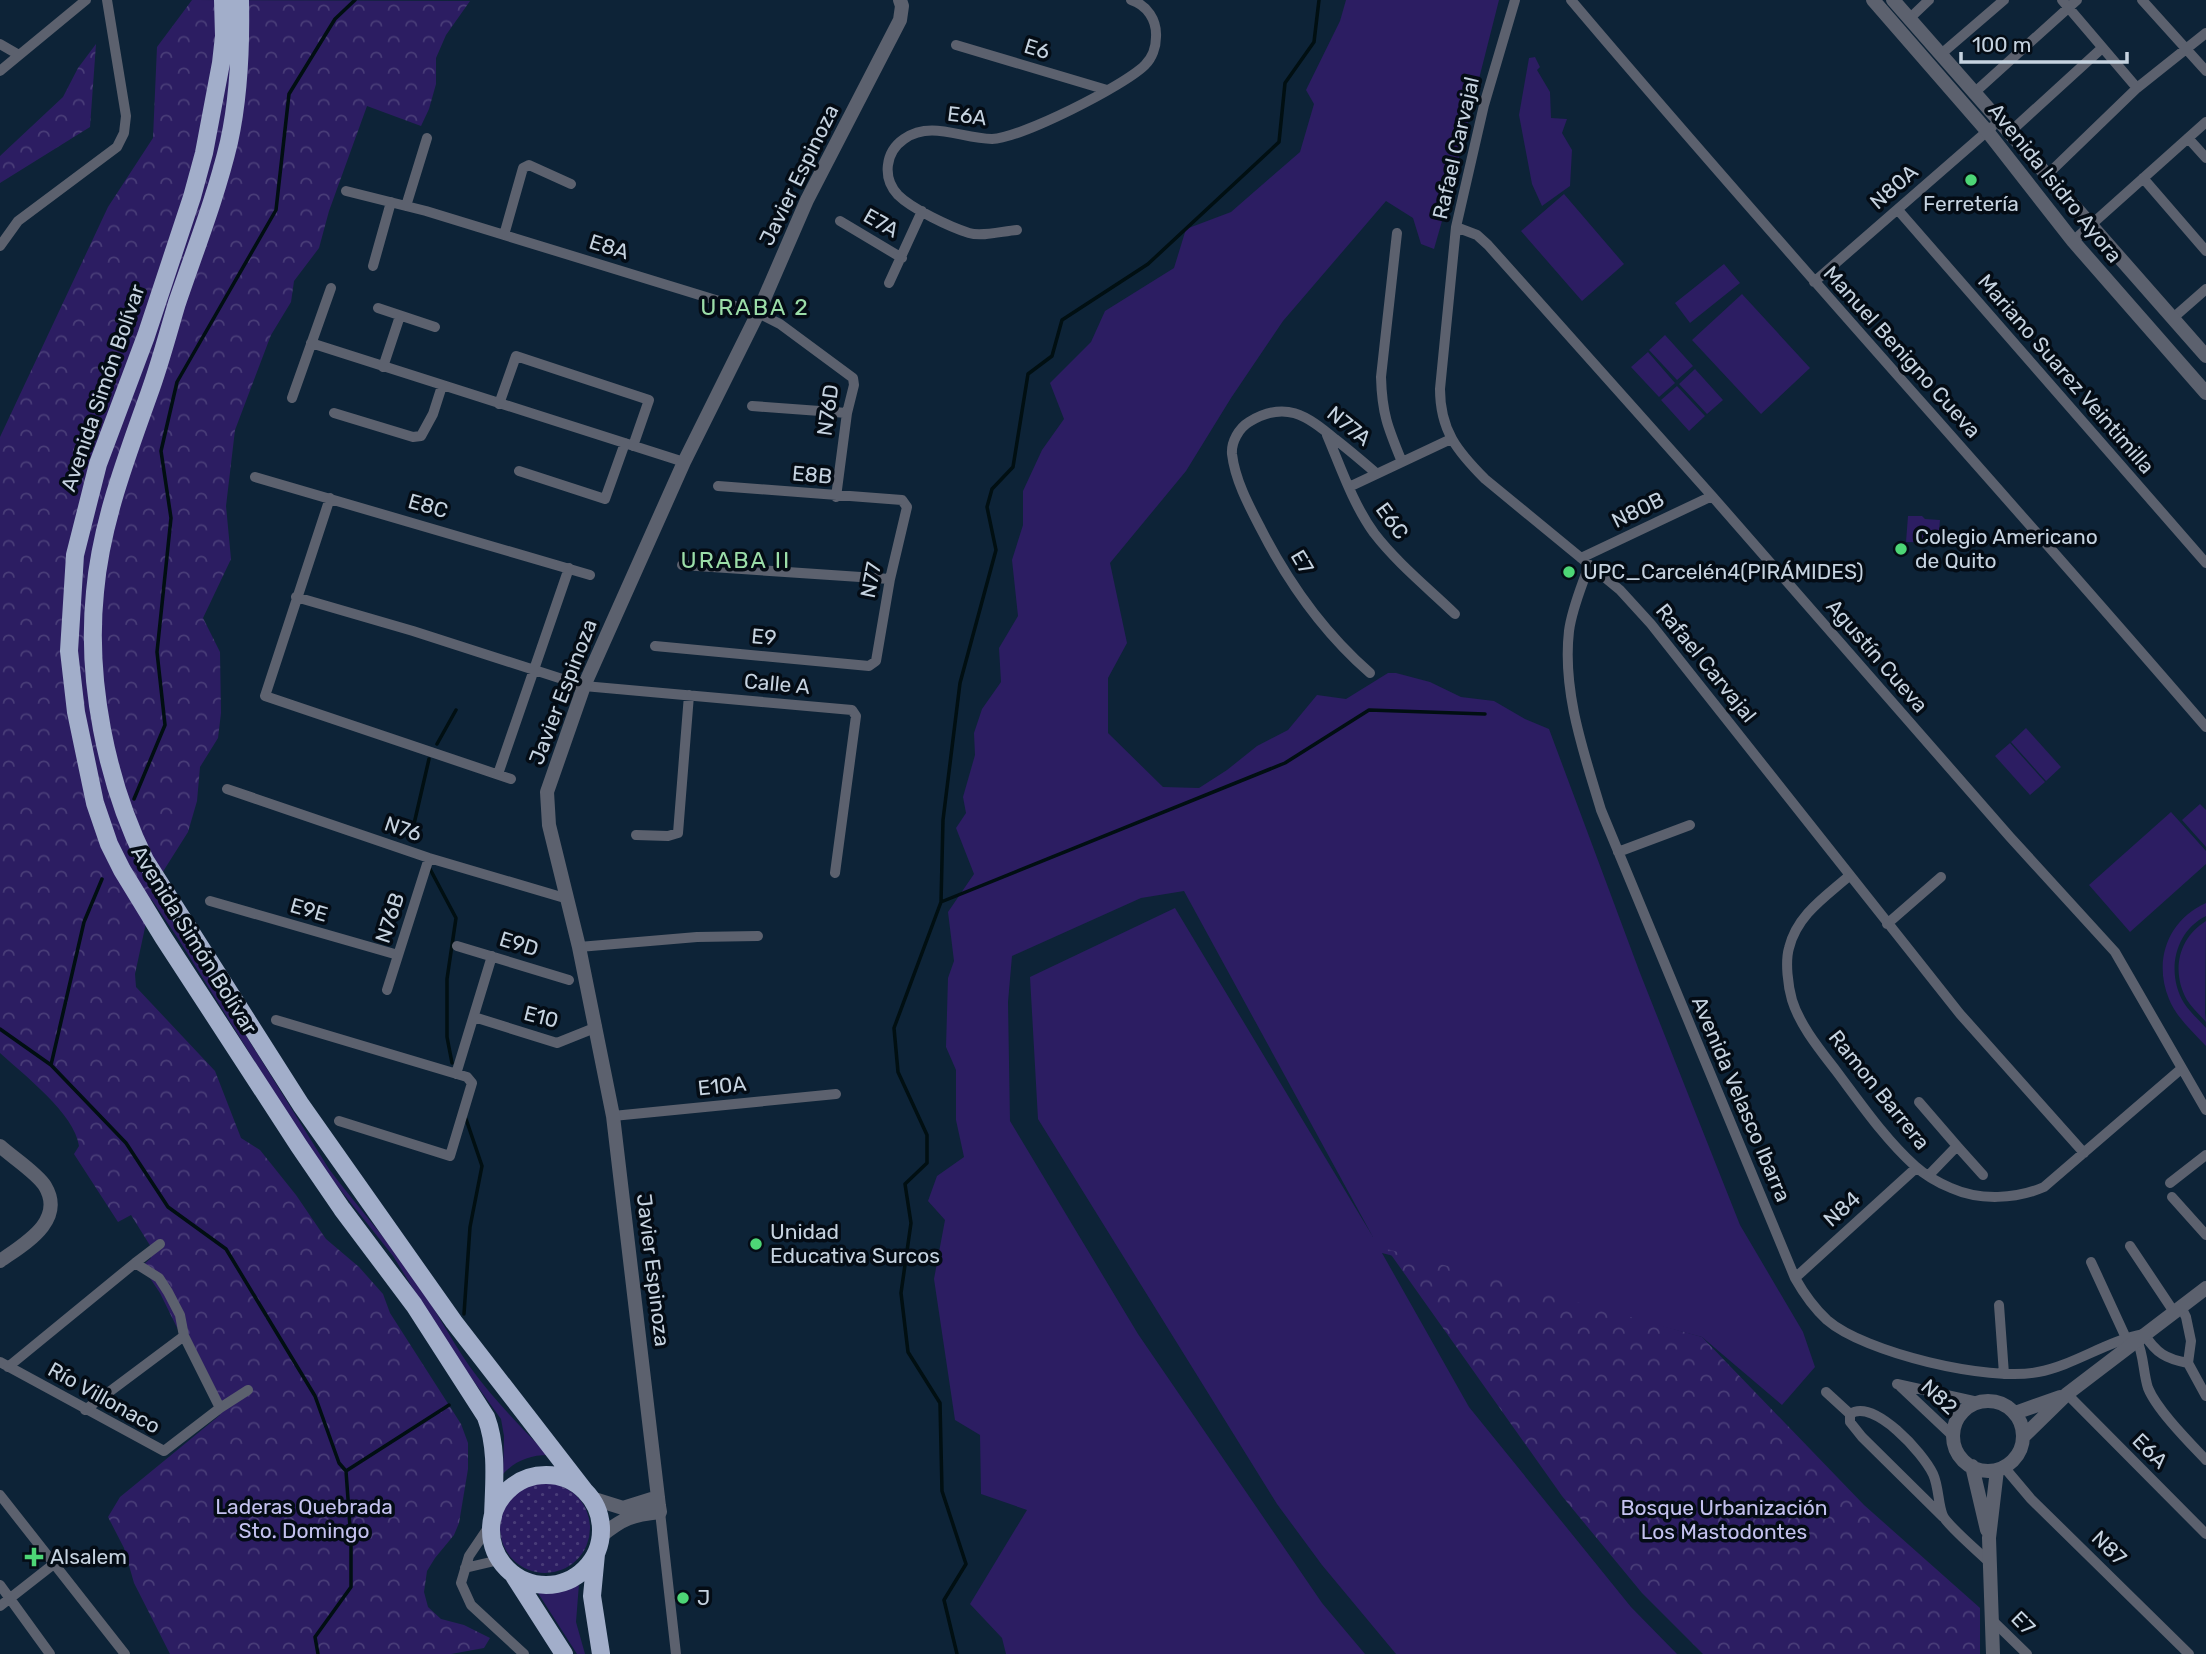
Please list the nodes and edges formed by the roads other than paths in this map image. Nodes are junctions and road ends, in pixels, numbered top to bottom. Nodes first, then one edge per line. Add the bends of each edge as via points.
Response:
1 (86, 0) edge
2 (107, 0) edge
3 (223, 0) edge
4 (240, 0) edge
5 (900, 0) edge
6 (1131, 0) edge
7 (1515, 0) edge
8 (1571, 0) edge
9 (1873, 0) edge
10 (1893, 0) edge
11 (1929, 0) edge
12 (2004, 0) edge
13 (2077, 0) edge
14 (2142, 0) edge
15 (72, 4) edge
16 (2065, 4) edge
17 (1909, 19) junction
18 (2206, 33) edge
19 (0, 44) edge
20 (956, 44) dead end
21 (2101, 49) junction
22 (2186, 49) junction
23 (19, 55) junction
24 (1940, 55) junction
25 (0, 71) edge
26 (2206, 71) edge
27 (2137, 88) junction
28 (1107, 90) junction
29 (1975, 93) junction
30 (2000, 120) junction
31 (2206, 122) edge
32 (1987, 131) junction
33 (2010, 132) junction
34 (427, 138) dead end
35 (2188, 138) junction
36 (2206, 158) edge
37 (2047, 174) junction
38 (2143, 178) junction
39 (571, 184) dead end
40 (346, 191) dead end
41 (391, 202) junction
42 (406, 206) junction
43 (1898, 210) junction
44 (922, 211) junction
45 (840, 222) dead end
46 (2091, 224) junction
47 (1456, 227) junction
48 (1017, 230) dead end
49 (1397, 233) dead end
50 (504, 235) junction
51 (2073, 241) junction
52 (0, 246) edge
53 (2206, 251) edge
54 (902, 258) junction
55 (373, 266) dead end
56 (1814, 282) junction
57 (890, 283) dead end
58 (331, 288) dead end
59 (2206, 289) edge
60 (379, 308) dead end
61 (758, 313) junction
62 (400, 316) junction
63 (2173, 318) junction
64 (435, 327) dead end
65 (311, 344) junction
66 (2206, 356) edge
67 (383, 367) junction
68 (847, 371) joint
69 (442, 386) junction
70 (2206, 393) edge
71 (292, 398) dead end
72 (499, 404) junction
73 (751, 406) dead end
74 (334, 413) dead end
75 (847, 413) junction
76 (1326, 432) junction
77 (1451, 439) junction
78 (629, 444) junction
79 (1232, 452) joint
80 (684, 461) junction
81 (1402, 462) junction
82 (519, 471) dead end
83 (1376, 473) junction
84 (254, 477) dead end
85 (719, 486) dead end
86 (1349, 487) junction
87 (1712, 496) junction
88 (836, 497) junction
89 (330, 498) junction
90 (902, 500) joint
91 (1585, 561) junction
92 (2206, 563) edge
93 (682, 565) dead end
94 (569, 568) junction
95 (590, 575) dead end
96 (890, 579) junction
97 (296, 597) junction
98 (1455, 614) dead end
99 (655, 646) dead end
100 (869, 666) joint
101 (536, 670) junction
102 (1370, 673) dead end
103 (584, 686) junction
104 (689, 695) junction
105 (2206, 727) edge
106 (498, 774) junction
107 (511, 779) dead end
108 (227, 789) dead end
109 (1690, 825) dead end
110 (636, 835) dead end
111 (1618, 852) junction
112 (429, 858) junction
113 (835, 873) dead end
114 (1849, 876) junction
115 (1941, 877) dead end
116 (568, 899) junction
117 (210, 901) dead end
118 (1887, 924) junction
119 (758, 936) dead end
120 (457, 946) dead end
121 (579, 947) junction
122 (398, 955) junction
123 (492, 956) junction
124 (569, 979) dead end
125 (387, 990) dead end
126 (474, 1017) junction
127 (275, 1020) dead end
128 (597, 1027) junction
129 (2181, 1069) junction
130 (456, 1074) junction
131 (836, 1094) dead end
132 (1919, 1102) dead end
133 (2206, 1110) edge
134 (613, 1116) junction
135 (339, 1121) dead end
136 (0, 1146) edge
137 (1957, 1146) junction
138 (2084, 1153) junction
139 (2206, 1155) edge
140 (1916, 1168) junction
141 (1983, 1175) dead end
142 (1928, 1176) junction
143 (2171, 1183) dead end
144 (2172, 1197) dead end
145 (2206, 1235) edge
146 (160, 1244) dead end
147 (2130, 1246) dead end
148 (0, 1261) edge
149 (2091, 1262) dead end
150 (135, 1263) junction
151 (1795, 1278) junction
152 (2206, 1288) edge
153 (1999, 1305) dead end
154 (2178, 1309) junction
155 (184, 1336) junction
156 (2136, 1338) junction
157 (2188, 1363) junction
158 (4, 1365) edge
159 (2004, 1374) junction
160 (248, 1390) dead end
161 (1826, 1392) dead end
162 (2067, 1394) junction
163 (2206, 1396) edge
164 (1978, 1402) junction
165 (220, 1408) junction
166 (85, 1410) junction
167 (1850, 1413) junction
168 (2015, 1413) junction
169 (1953, 1436) junction
170 (2024, 1436) junction
171 (2206, 1460) edge
172 (1972, 1466) junction
173 (2000, 1469) junction
174 (588, 1494) junction
175 (0, 1495) edge
176 (659, 1505) junction
177 (1943, 1517) junction
178 (492, 1520) junction
179 (2206, 1534) edge
180 (601, 1536) junction
181 (1989, 1538) junction
182 (597, 1553) junction
183 (499, 1560) junction
184 (55, 1563) junction
185 (1990, 1563) junction
186 (465, 1568) junction
187 (514, 1576) junction
188 (0, 1585) edge
189 (10, 1598) junction
190 (0, 1606) edge
191 (1993, 1620) junction
192 (50, 1654) edge
193 (125, 1654) edge
194 (524, 1654) edge
195 (564, 1654) edge
196 (601, 1654) edge
197 (676, 1654) edge
198 (1993, 1654) edge
199 (2027, 1654) edge
200 (2189, 1654) edge

1 - 15 street
2 - 52 street via 126,116 124,133 117,147 18,220
3 - 178 highway, Avenida Simón Bolívar via 221,63 198,175 146,336 98,464 75,555 69,623 71,685 95,803 122,870 284,1123 414,1305 486,1417 495,1449
4 - 174 highway, Avenida Simón Bolívar via 239,59 229,141 106,525 93,627 103,726 131,831 161,887 301,1105 454,1322
5 - 61 street, Javier Espinoza via 900,20 807,200
6 - 28 street via 1155,22 1155,49 1132,77
7 - 47 street, Rafael Carvajal via 1484,105
8 - 56 street, Manuel Benigno Cueva
9 - 32 street, Avenida Isidro Ayora
10 - 17 street, Avenida Isidro Ayora
11 - 17 street
12 - 24 street
13 - 16 street
14 - 22 street
15 - 23 street
16 - 21 street
16 - 29 street
17 - 24 street, Avenida Isidro Ayora
18 - 22 street
19 - 23 street
20 - 28 street, E6
21 - 27 street
21 - 33 street
22 - 26 street
22 - 27 street
23 - 25 street
24 - 29 street, Avenida Isidro Ayora
27 - 37 street
28 - 44 street, E6A via 1011,135 992,139 944,130 918,132 902,140 891,152 890,181 898,195
29 - 30 street, Avenida Isidro Ayora
30 - 32 street, N80A
30 - 33 street, Avenida Isidro Ayora
31 - 35 street
32 - 43 street, N80A
32 - 51 street, Avenida Isidro Ayora
33 - 37 street, Avenida Isidro Ayora
34 - 42 street
35 - 36 street
35 - 38 street
37 - 46 street, Avenida Isidro Ayora
38 - 46 street
38 - 53 street
39 - 50 street via 529,165 523,168
40 - 41 street, E8A
41 - 42 street, E8A
41 - 55 street
42 - 50 street, E8A
43 - 56 street, N80A
43 - 92 street, Mariano Suarez Veintimilla
44 - 48 street via 970,233
44 - 54 street
45 - 54 street, E7A
46 - 51 street
46 - 63 street, Avenida Isidro Ayora
47 - 77 street, Rafael Carvajal via 1440,389 1440,408
47 - 87 street, Agustín Cueva via 1488,245
49 - 81 street via 1381,377 1385,419
50 - 61 street, E8A
51 - 70 street, Avenida Isidro Ayora
54 - 57 street
56 - 105 street, Manuel Benigno Cueva
58 - 65 street
59 - 63 street
60 - 62 street
61 - 68 street, E8A
61 - 80 street, Javier Espinoza
62 - 64 street
62 - 67 street
63 - 66 street, Avenida Isidro Ayora
65 - 67 street
65 - 71 street
67 - 69 street
68 - 75 street, N76D via 854,385
69 - 72 street
69 - 74 street via 421,436
72 - 78 street
72 - 78 street via 516,356 649,400
73 - 75 street
75 - 88 street, N76D
76 - 79 street, N77A via 1311,419 1276,411 1243,426
76 - 83 street, N77A
76 - 86 street, E6C
77 - 81 street
77 - 91 street, Rafael Carvajal via 1485,480
78 - 80 street
78 - 82 street via 605,499
79 - 102 street, E7 via 1250,508 1284,573 1312,613
80 - 103 street, Javier Espinoza
81 - 83 street
83 - 86 street
84 - 89 street, E8C
85 - 88 street, E8B
86 - 98 street, E6C via 1374,533
87 - 91 street, N80B
87 - 129 street, Agustín Cueva via 2115,952
88 - 90 street, E8B
89 - 94 street, E8C
89 - 97 street
90 - 96 street, N77 via 907,507
91 - 111 street, Avenida Velasco Ibarra via 1569,631 1572,693 1579,734
91 - 114 street, Rafael Carvajal via 1651,624
93 - 96 street
94 - 95 street, E8C
94 - 101 street
96 - 100 street, N77 via 876,661
97 - 101 street, Calle A
97 - 106 street via 265,692 267,698
99 - 100 street, E9
101 - 103 street, Calle A
101 - 106 street
103 - 104 street, Calle A
103 - 116 street, Javier Espinoza via 548,792 549,825
104 - 110 street via 678,833
104 - 113 street, Calle A via 852,710 856,716
106 - 107 street
108 - 112 street, N76
109 - 111 street
111 - 151 street, Avenida Velasco Ibarra
112 - 116 street, N76
112 - 122 street, N76B
114 - 118 street, Rafael Carvajal
114 - 140 street, Ramon Barrera via 1808,911 1796,929 1788,950 1792,1001 1811,1037
115 - 118 street
116 - 121 street, Javier Espinoza
117 - 122 street, E9E
118 - 138 street, Rafael Carvajal
119 - 121 street
120 - 123 street, E9D
121 - 128 street, Javier Espinoza
122 - 125 street, N76B
123 - 124 street, E9D
123 - 126 street
126 - 128 street, E10 via 557,1043
126 - 130 street
127 - 130 street
128 - 134 street, Javier Espinoza
129 - 133 street, Agustín Cueva
129 - 138 street, Ramon Barrera
130 - 135 street via 472,1083 450,1156
131 - 134 street, E10A
132 - 137 street
134 - 176 street, Javier Espinoza
136 - 148 street via 45,1185 50,1202 50,1216 35,1237
137 - 141 street
137 - 142 street
138 - 142 street, Ramon Barrera via 2044,1187 2009,1197 1966,1193
139 - 143 street
140 - 142 street, Ramon Barrera
140 - 151 street, N84
144 - 145 street
146 - 150 street
147 - 154 street
149 - 156 street
150 - 155 street via 159,1278 180,1315
150 - 158 street
151 - 159 street, Avenida Velasco Ibarra via 1829,1322 1854,1336 1924,1362
152 - 154 street
153 - 159 street
154 - 156 street
154 - 157 street via 2186,1317 2191,1341
155 - 165 street
155 - 166 street
156 - 157 street via 2170,1360
156 - 159 street, Avenida Velasco Ibarra via 2040,1372
156 - 162 street
156 - 171 street via 2152,1396
157 - 163 street
158 - 166 street, Río Villonaco
160 - 165 street
161 - 167 street
162 - 168 street
162 - 170 street
162 - 179 street, E6A
164 - 168 street via 2002,1403
164 - 169 street via 1957,1419
164 - 169 street, N82 via 1897,1384
165 - 166 street, Río Villonaco via 164,1451
167 - 177 street via 1852,1426
167 - 177 street via 1863,1409 1890,1425 1917,1450 1933,1473
168 - 170 street
169 - 172 street via 1958,1454
170 - 173 street via 2018,1454
172 - 173 street
172 - 181 street
173 - 181 street
173 - 200 street, N87
174 - 176 street via 623,1508
174 - 178 highway via 570,1480 555,1476 523,1480 509,1489
174 - 180 highway, Avenida Simón Bolívar via 600,1516
175 - 184 street
176 - 180 street via 619,1522
176 - 197 street, Javier Espinoza
177 - 185 street
178 - 183 highway, Avenida Simón Bolívar
178 - 186 street
180 - 182 highway, Avenida Simón Bolívar
181 - 185 street
182 - 187 highway via 582,1572 561,1584 544,1586
182 - 196 highway, Avenida Simón Bolívar via 592,1596
183 - 186 street
183 - 187 highway
184 - 189 street
184 - 193 street
185 - 191 street
186 - 194 street via 461,1583 471,1605
187 - 195 highway
188 - 189 street
189 - 190 street
189 - 192 street
191 - 198 street
191 - 199 street, E7

